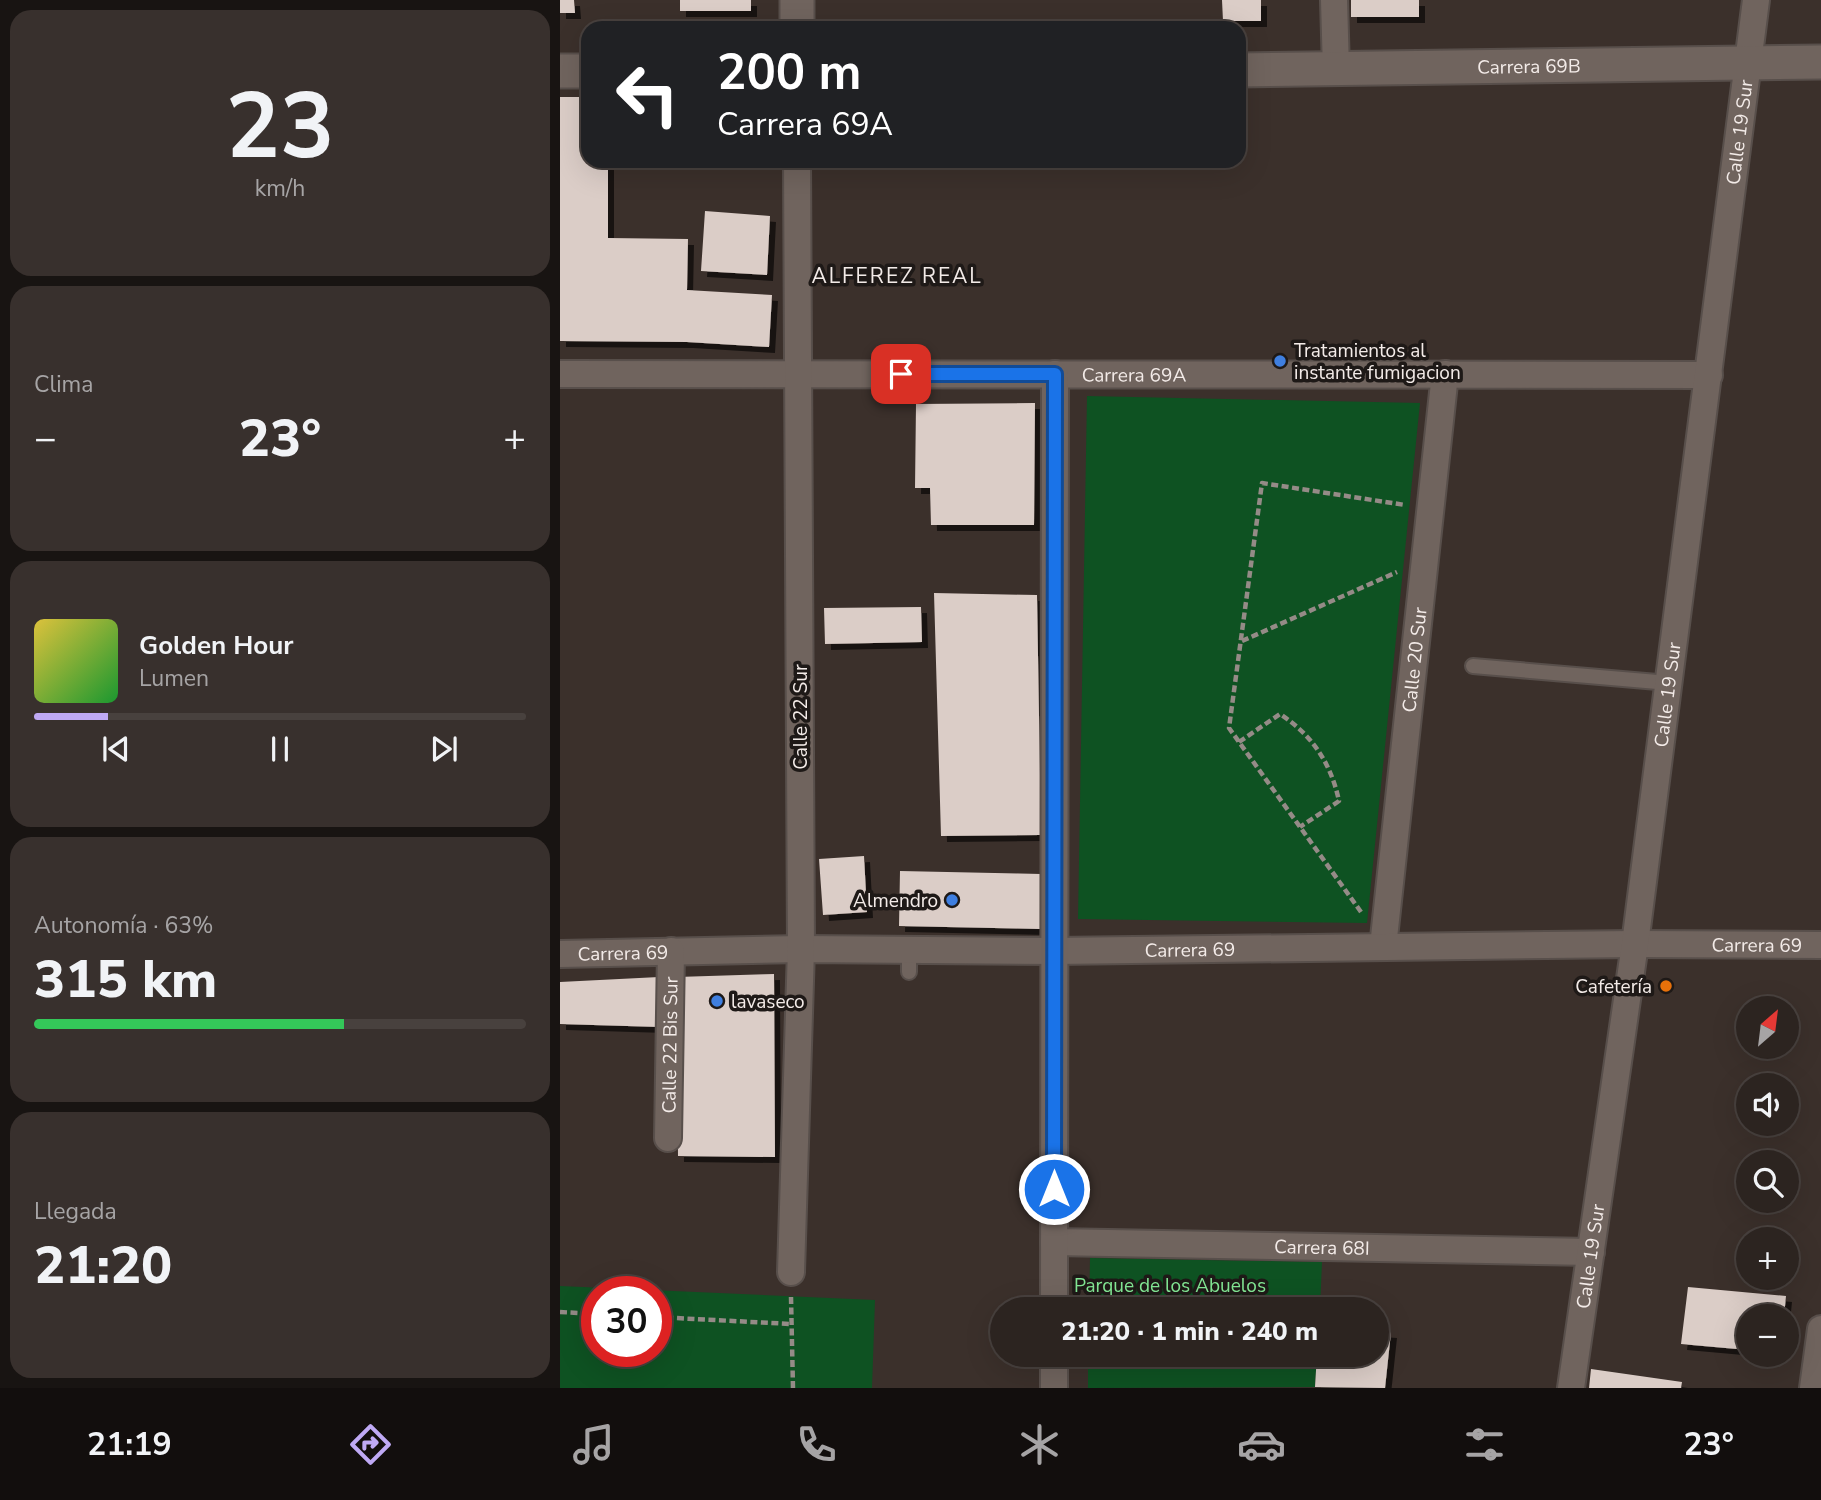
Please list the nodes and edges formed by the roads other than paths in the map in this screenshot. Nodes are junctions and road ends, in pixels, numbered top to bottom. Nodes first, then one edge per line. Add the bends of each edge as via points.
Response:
1 (797, 0) edge
2 (1335, 0) edge
3 (1756, 0) edge
4 (797, 21) edge
5 (1821, 62) edge
6 (1747, 64) junction
7 (1246, 70) edge
8 (1336, 70) junction
9 (560, 71) edge
10 (581, 71) edge
11 (797, 168) edge
12 (560, 374) edge
13 (798, 374) junction
14 (1055, 374) junction
15 (1445, 374) junction
16 (1709, 375) junction
17 (1473, 666) dead end
18 (1669, 683) junction
19 (1635, 944) junction
20 (1821, 945) edge
21 (1383, 947) junction
22 (801, 949) junction
23 (671, 951) junction
24 (1054, 951) junction
25 (560, 954) edge
26 (668, 1138) dead end
27 (1054, 1242) junction
28 (1591, 1252) junction
29 (791, 1272) road end
30 (1054, 1297) edge
31 (1821, 1329) edge
32 (1054, 1367) edge
33 (1054, 1388) edge
34 (1571, 1388) edge
35 (1813, 1388) edge

1 - 4 street
2 - 8 street
3 - 6 street, Calle 19 Sur
5 - 6 street, Carrera 69B
6 - 8 street, Carrera 69B
6 - 16 street, Calle 19 Sur
7 - 8 street, Carrera 69B
9 - 10 street
11 - 13 street, Calle 22 Sur
12 - 13 street, Carrera 69A
13 - 14 street, Carrera 69A
13 - 22 street, Calle 22 Sur
14 - 15 street, Carrera 69A
14 - 24 street
15 - 16 street, Carrera 69A
15 - 21 street, Calle 20 Sur
16 - 18 street, Calle 19 Sur
17 - 18 lane
18 - 19 street, Calle 19 Sur
19 - 20 street, Carrera 69
19 - 21 street, Carrera 69
19 - 28 street, Calle 19 Sur
21 - 24 street, Carrera 69
22 - 23 street, Carrera 69
22 - 24 street, Carrera 69 via 909,961
22 - 29 street, Calle 22 Sur
23 - 25 street, Carrera 69
23 - 26 street, Calle 22 Bis Sur
24 - 27 street
27 - 28 street, Carrera 68I
27 - 30 street
28 - 34 street, Calle 19 Sur
31 - 35 street
32 - 33 street

